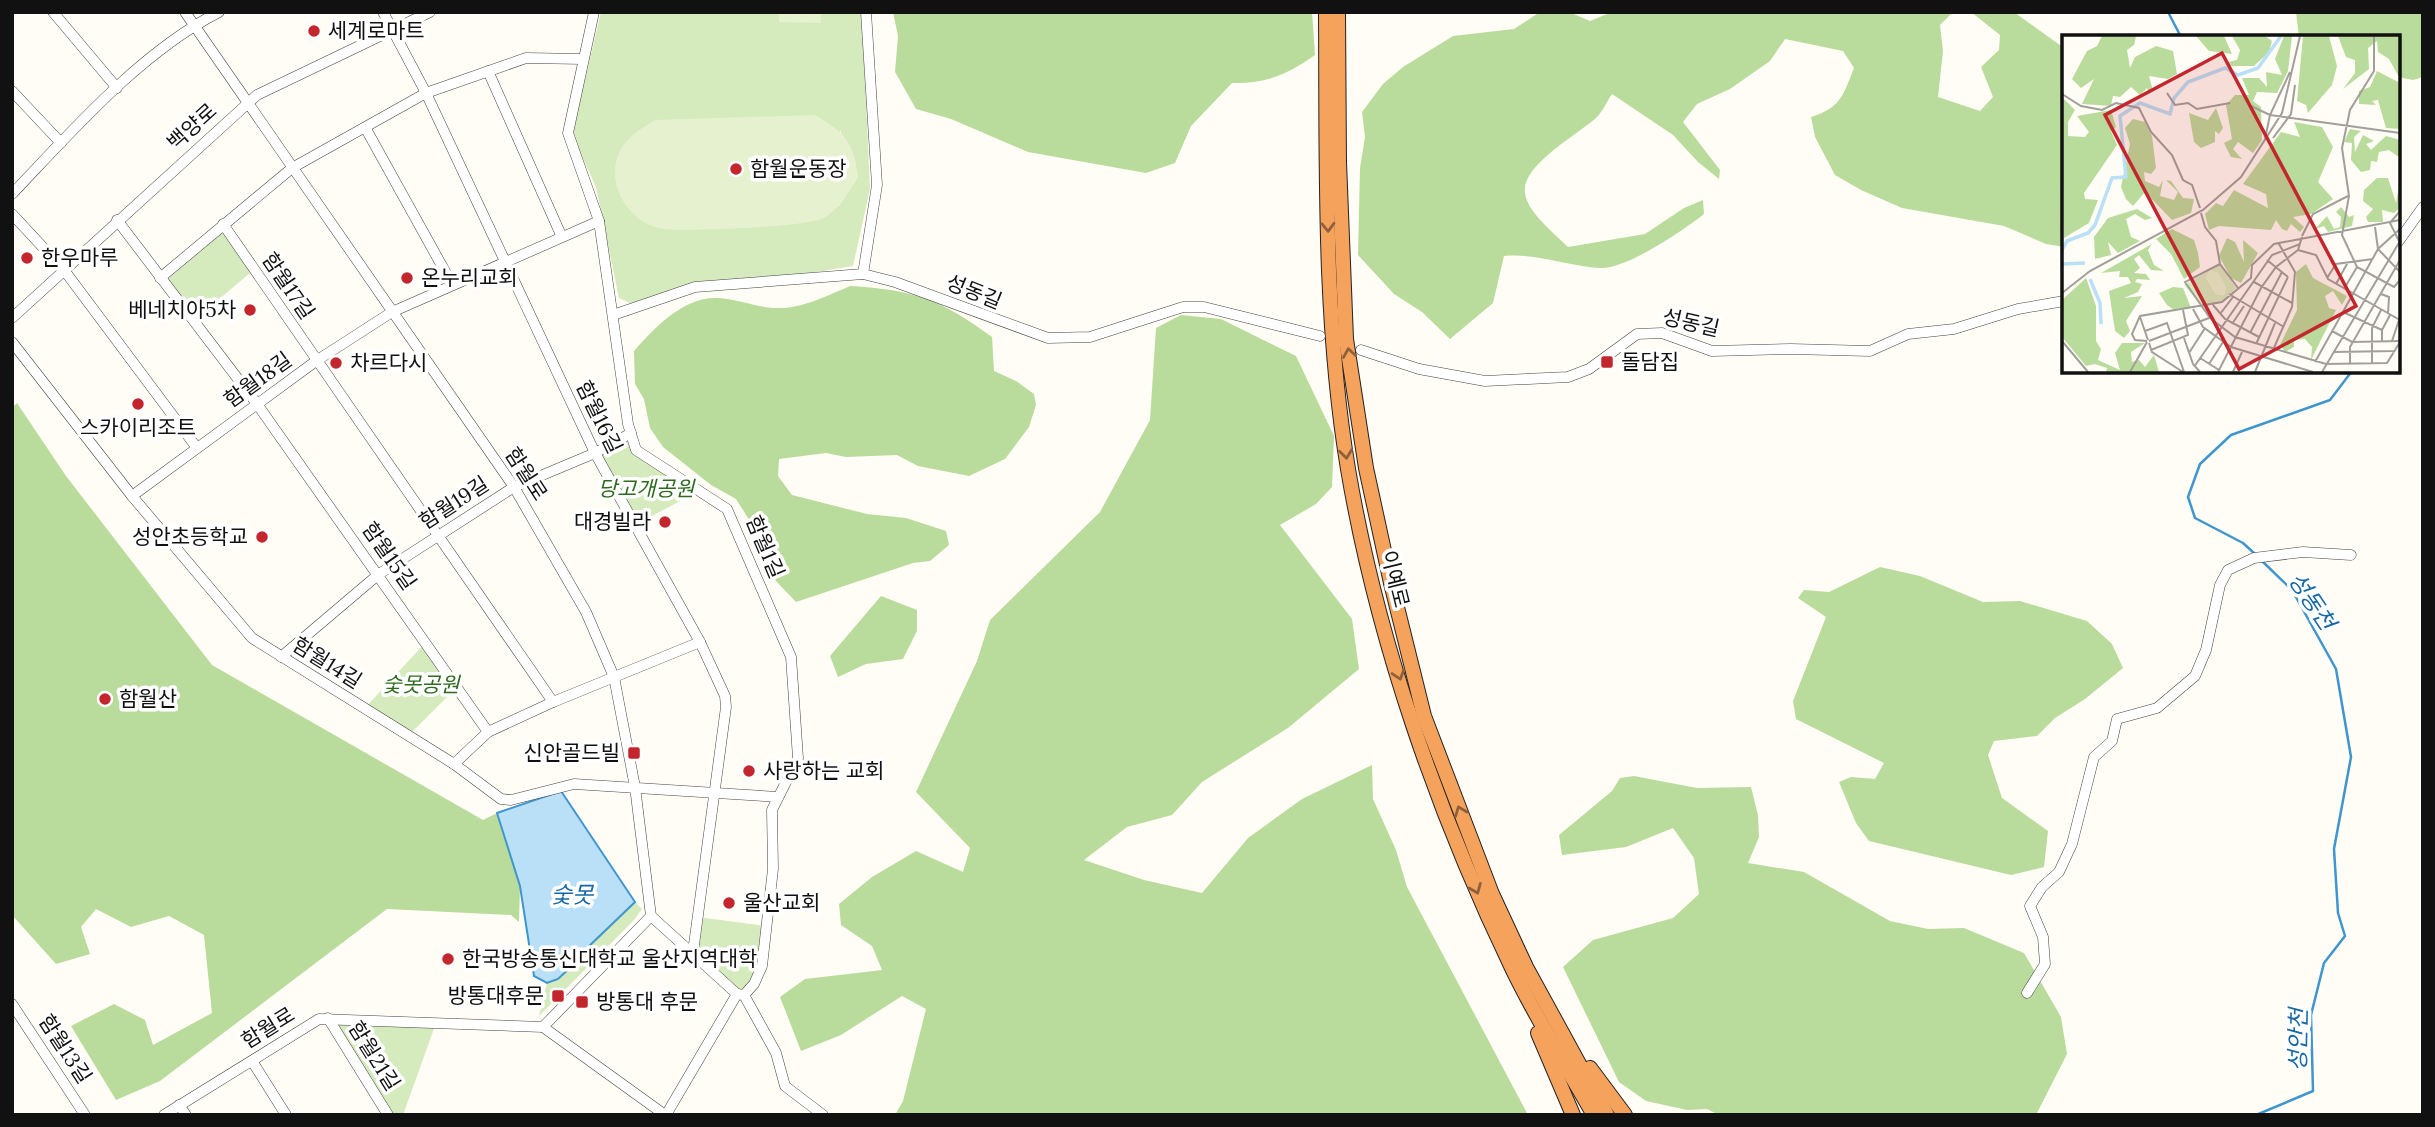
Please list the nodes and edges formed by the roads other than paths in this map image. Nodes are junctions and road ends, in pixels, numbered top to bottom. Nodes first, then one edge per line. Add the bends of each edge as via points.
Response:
1 (54, 12) edge
2 (185, 12) edge
3 (219, 12) edge
4 (383, 12) edge
5 (430, 12) edge
6 (594, 12) edge
7 (866, 12) edge
8 (1326, 12) edge
9 (1338, 12) edge
10 (194, 25) junction
11 (392, 30) junction
12 (583, 59) junction
13 (488, 71) junction
14 (117, 88) junction
15 (12, 91) edge
16 (426, 93) junction
17 (249, 104) junction
18 (366, 129) junction
19 (61, 143) junction
20 (292, 168) junction
21 (12, 194) edge
22 (2423, 207) edge
23 (12, 214) edge
24 (117, 220) junction
25 (599, 221) junction
26 (223, 224) junction
27 (561, 235) junction
28 (2400, 239) edge
29 (504, 261) junction
30 (64, 270) junction
31 (863, 274) junction
32 (160, 278) junction
33 (452, 284) junction
34 (2062, 302) edge
35 (392, 312) junction
36 (612, 315) junction
37 (12, 318) edge
38 (1320, 336) dead end
39 (12, 342) edge
40 (1361, 350) dead end
41 (316, 361) junction
42 (257, 404) junction
43 (631, 433) junction
44 (197, 448) junction
45 (594, 453) junction
46 (514, 487) junction
47 (132, 496) junction
48 (440, 534) junction
49 (2351, 555) dead end
50 (379, 574) junction
51 (700, 642) junction
52 (281, 657) junction
53 (614, 677) junction
54 (552, 702) junction
55 (488, 732) junction
56 (454, 764) junction
57 (635, 787) junction
58 (716, 792) junction
59 (778, 797) junction
60 (651, 916) junction
61 (693, 952) junction
62 (1520, 968) junction
63 (2027, 993) dead end
64 (741, 995) junction
65 (12, 1004) edge
66 (328, 1018) junction
67 (543, 1027) junction
68 (251, 1061) junction
69 (182, 1110) edge
70 (85, 1115) edge
71 (164, 1115) edge
72 (286, 1115) edge
73 (388, 1115) edge
74 (666, 1115) edge
75 (823, 1115) edge
76 (1573, 1115) edge
77 (1594, 1115) edge
78 (1607, 1115) edge
79 (1625, 1115) edge

1 - 14 street
2 - 10 street, 함월로
3 - 10 street
4 - 11 street, 함월16길
5 - 11 street, 백양로
6 - 12 street, 함월1길
7 - 31 street via 877,185
8 -> 62 highway, 이예로 via 1329,244 1335,365 1348,469 1394,661 1429,765 1479,897
62 -> 9 highway, 이예로 via 1424,716 1366,468 1346,339
10 - 14 street
10 - 17 street, 함월로
11 - 16 street, 함월16길
11 - 17 street, 백양로 via 257,95
12 - 13 street via 526,58
12 - 25 street, 함월1길 via 568,133
13 - 16 street
13 - 27 street
14 - 19 street
15 - 19 street
16 - 18 street
16 - 29 street, 함월16길
17 - 20 street, 함월로
17 - 24 street, 백양로
18 - 20 street
18 - 33 street
19 - 21 street
20 - 26 street
20 - 35 street, 함월로
22 - 28 street
23 - 30 street
24 - 30 street, 백양로
24 - 32 street, 함월15길
25 - 27 street, 함월18길
25 - 36 street, 함월1길
26 - 32 street
26 - 41 street, 함월17길
27 - 29 street, 함월18길
29 - 33 street, 함월18길
29 - 45 street, 함월16길
30 - 37 street, 백양로
30 - 44 street
31 - 36 street, 성동길 via 695,287
31 - 38 street, 성동길 via 1048,338 1090,337 1183,307 1203,306
32 - 42 street, 함월15길
33 - 35 street, 함월18길
34 - 40 street, 성동길 via 2018,309 1954,329 1908,334 1870,351 1712,351 1662,333 1637,334 1589,369 1568,377 1485,381 1419,369
35 - 41 street, 함월18길
35 - 46 street, 함월로
36 - 43 street, 함월1길
39 - 47 street, 함월14길
41 - 42 street, 함월18길
41 - 48 street, 함월17길
42 - 44 street, 함월18길
42 - 50 street, 함월15길
43 - 45 street, 함월19길
43 - 59 street, 함월1길 via 636,450 727,509 791,656 799,758
44 - 47 street, 함월18길
45 - 46 street, 함월19길
45 - 51 street, 함월16길
46 - 48 street, 함월19길
46 - 53 street, 함월로 via 586,612
47 - 52 street, 함월14길 via 252,638
48 - 50 street, 함월19길
48 - 54 street, 함월17길
49 - 63 street via 2303,552 2258,557 2228,570 2195,677 2157,708 2117,719 2112,741 2094,757 2072,844 2059,872 2030,906 2043,937 2045,964
50 - 52 street, 함월19길
50 - 55 street, 함월15길
51 - 53 street
51 - 58 street, 함월16길 via 725,696
52 - 56 street, 함월14길
53 - 54 street
53 - 57 street, 함월로
54 - 55 street
55 - 56 street
56 - 57 street, 함월14길 via 501,799 574,784
57 - 58 street, 함월14길
57 - 60 street, 함월로
58 - 59 street, 함월14길
58 - 61 street, 함월16길
59 - 64 street, 함월1길 via 772,810 773,869 762,966 754,984
60 - 61 street
60 - 67 street
61 - 64 street
62 - 76 highway
62 - 77 highway, 이예로
62 - 78 highway, 이예로
62 - 79 highway
64 - 74 street, 함월1길
64 - 75 street via 776,1053 785,1086
65 - 70 street, 함월13길
66 - 67 street, 함월로
66 - 68 street, 함월로 via 319,1019
66 - 73 street, 함월21길
67 - 74 street
68 - 69 street, 함월로
68 - 72 street
69 - 71 street, 함월로

